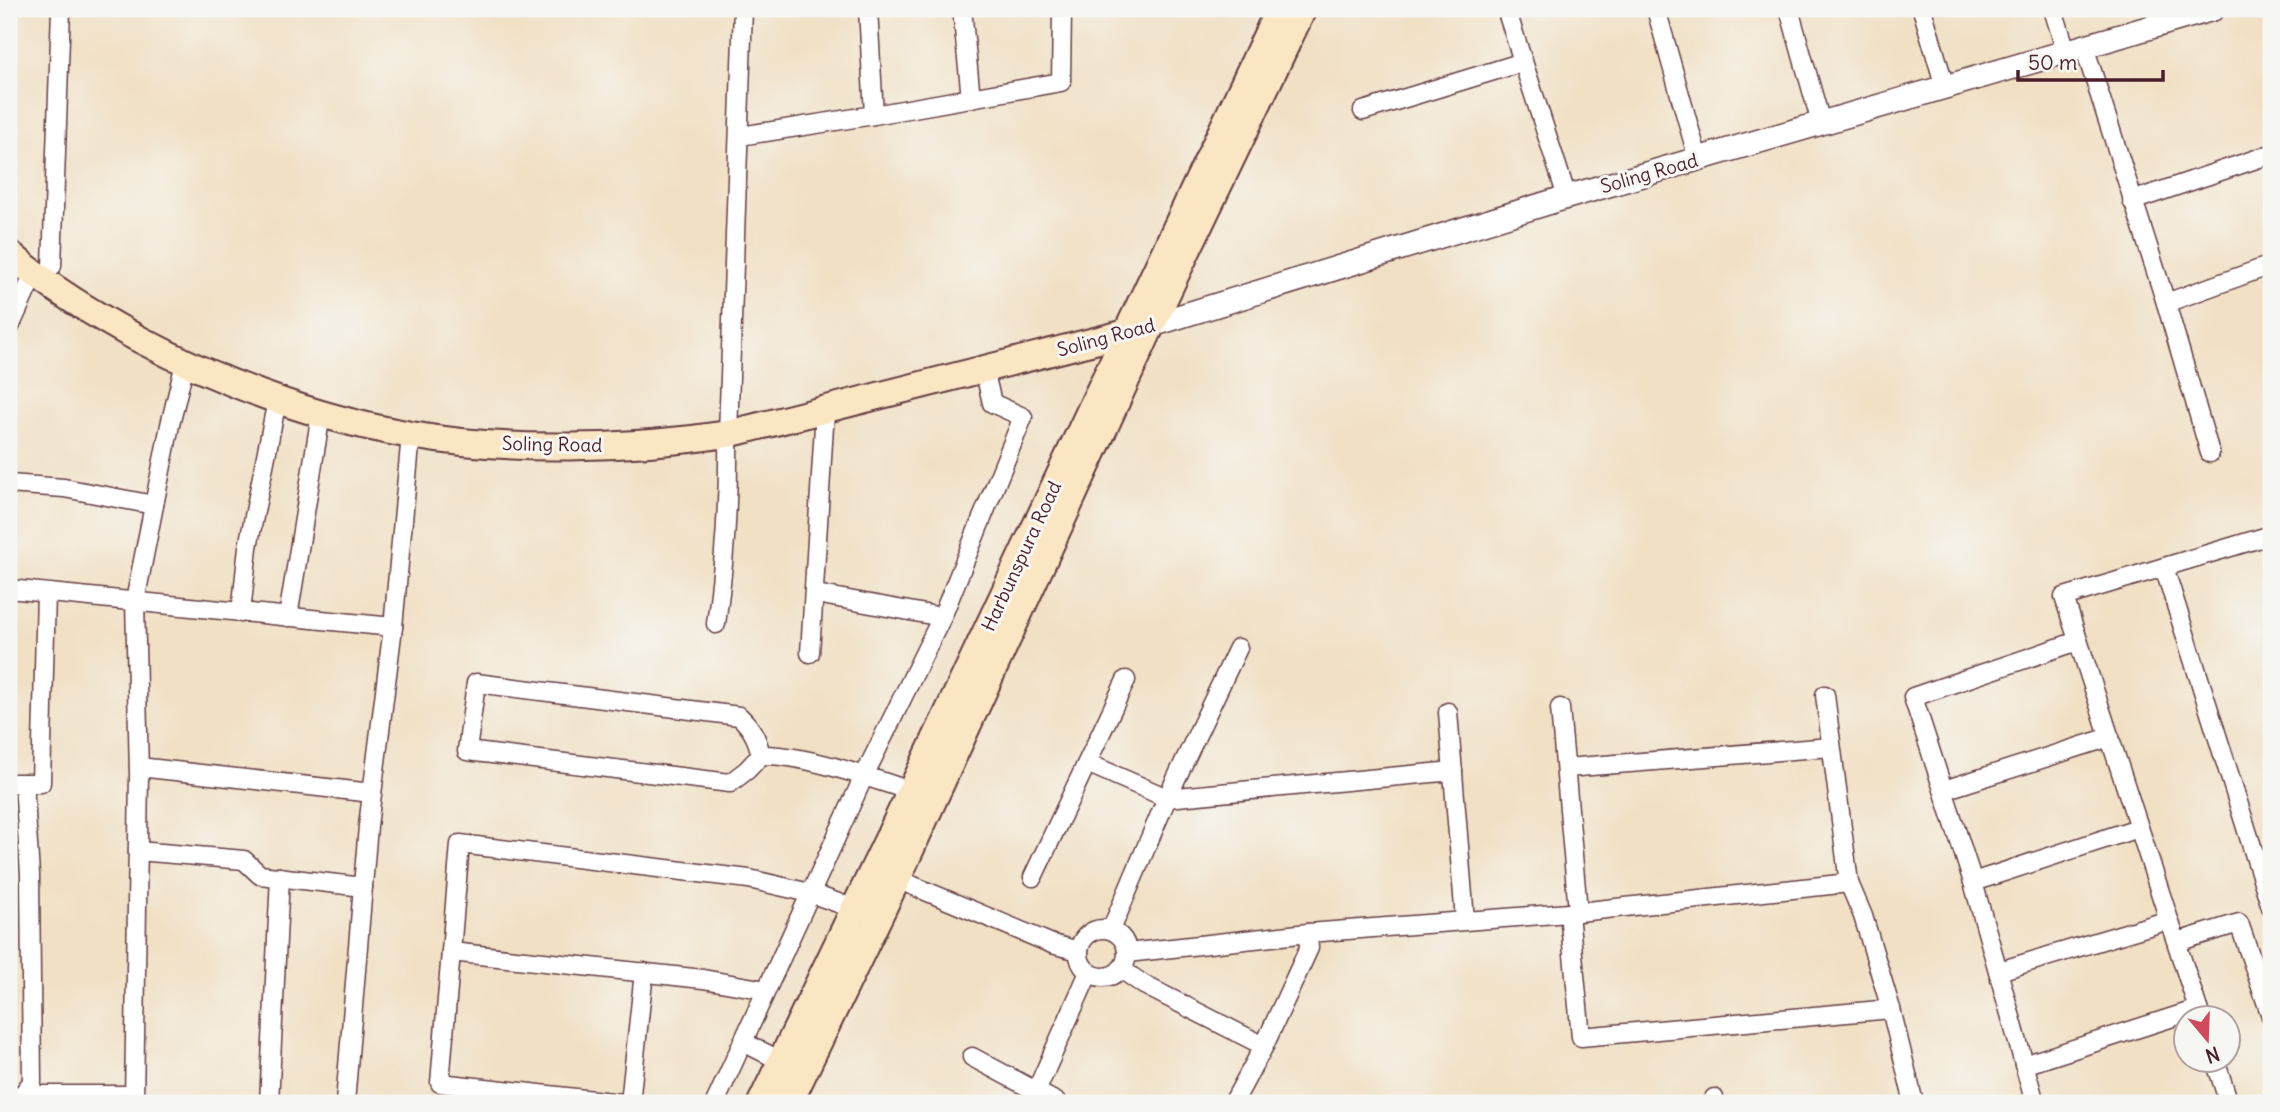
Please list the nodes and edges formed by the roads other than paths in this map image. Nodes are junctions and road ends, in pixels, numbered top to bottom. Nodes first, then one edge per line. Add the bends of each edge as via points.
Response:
1 (61, 9) edge
2 (743, 9) edge
3 (868, 9) edge
4 (962, 9) edge
5 (1062, 9) edge
6 (1279, 9) edge
7 (1303, 9) edge
8 (1506, 9) edge
9 (1656, 9) edge
10 (1789, 9) edge
11 (1922, 9) edge
12 (2053, 9) edge
13 (2213, 9) edge
14 (2075, 49) junction
15 (1523, 62) junction
16 (1945, 87) junction
17 (971, 98) junction
18 (1363, 111) dead end
19 (874, 116) junction
20 (1821, 123) junction
21 (740, 136) junction
22 (2271, 154) edge
23 (1698, 159) junction
24 (1567, 197) junction
25 (2132, 201) junction
26 (9, 253) edge
27 (2271, 265) edge
28 (43, 270) junction
29 (2165, 303) junction
30 (1151, 326) junction
31 (9, 330) edge
32 (1126, 333) junction
33 (185, 363) junction
34 (984, 369) junction
35 (277, 400) junction
36 (825, 411) junction
37 (321, 414) junction
38 (728, 434) junction
39 (411, 435) junction
40 (2210, 453) dead end
41 (9, 484) edge
42 (154, 505) junction
43 (2270, 540) edge
44 (2164, 567) junction
45 (9, 589) edge
46 (46, 593) junction
47 (816, 594) junction
48 (135, 601) junction
49 (240, 613) junction
50 (288, 617) junction
51 (942, 617) junction
52 (716, 624) dead end
53 (394, 627) junction
54 (2078, 641) junction
55 (1238, 648) dead end
56 (810, 653) dead end
57 (1126, 680) dead end
58 (1825, 695) dead end
59 (1560, 708) dead end
60 (1448, 712) dead end
61 (2110, 737) junction
62 (1831, 747) junction
63 (761, 755) junction
64 (1087, 763) junction
65 (139, 767) junction
66 (1566, 768) junction
67 (1453, 771) junction
68 (864, 776) junction
69 (16, 783) edge
70 (1944, 790) junction
71 (911, 791) junction
72 (372, 793) junction
73 (1167, 798) junction
74 (2138, 828) junction
75 (138, 851) junction
76 (280, 877) junction
77 (1033, 877) dead end
78 (897, 880) junction
79 (1973, 881) junction
80 (1849, 883) junction
81 (363, 887) junction
82 (810, 893) junction
83 (2271, 907) edge
84 (855, 909) junction
85 (1573, 912) junction
86 (2169, 919) junction
87 (1465, 920) junction
88 (1111, 930) junction
89 (1308, 933) junction
90 (2177, 942) junction
91 (1079, 951) junction
92 (451, 952) junction
93 (1124, 961) junction
94 (1999, 971) junction
95 (644, 972) junction
96 (1089, 972) junction
97 (766, 990) junction
98 (2197, 1004) edge
99 (1891, 1009) junction
100 (2271, 1016) edge
101 (2172, 1021) edge
102 (743, 1042) junction
103 (1264, 1046) junction
104 (972, 1057) dead end
105 (781, 1061) junction
106 (2024, 1065) junction
107 (2220, 1074) edge
108 (18, 1098) edge
109 (1033, 1098) edge
110 (134, 1099) edge
111 (269, 1103) edge
112 (345, 1103) edge
113 (621, 1103) edge
114 (630, 1103) edge
115 (715, 1103) edge
116 (761, 1103) edge
117 (789, 1103) edge
118 (1058, 1103) edge
119 (1233, 1103) edge
120 (1914, 1103) edge
121 (2035, 1103) edge
122 (2229, 1103) edge

1 - 28 street
2 - 21 street
3 - 19 street
4 - 17 street
5 - 17 street via 1061,82
6 - 32 main road, Harbunspura Road
7 - 30 main road, Harbunspura Road
8 - 15 street
9 - 23 street
10 - 20 street
11 - 16 street
12 - 14 street
13 - 14 street, Soling Road
14 - 16 street, Soling Road
14 - 25 street
15 - 18 street
15 - 24 street
16 - 20 street, Soling Road
17 - 19 street
19 - 21 street
20 - 23 street, Soling Road
21 - 38 street
22 - 25 street
23 - 24 street, Soling Road
24 - 30 street, Soling Road
25 - 29 street
26 - 28 main road, Soling Road
27 - 29 street
28 - 31 street
28 - 33 main road, Soling Road via 110,323
29 - 40 street
30 - 32 street, Soling Road
30 - 78 main road, Harbunspura Road
32 - 34 main road, Soling Road
32 - 71 main road, Harbunspura Road
33 - 35 main road, Soling Road
33 - 42 street
34 - 36 main road, Soling Road
34 - 51 street via 992,403 1023,417
35 - 37 main road, Soling Road
35 - 49 street
36 - 38 main road, Soling Road
36 - 47 street
37 - 39 main road, Soling Road
37 - 50 street
38 - 39 main road, Soling Road via 662,443 557,445
38 - 52 street via 726,551
39 - 53 street
41 - 42 street via 64,488
42 - 48 street
43 - 44 street
44 - 54 street via 2064,597
44 - 83 street
45 - 46 street
46 - 48 street
46 - 69 street via 41,783
47 - 51 street
47 - 56 street
48 - 49 street
48 - 65 street
49 - 50 street
50 - 53 street
51 - 68 street
53 - 72 street
54 - 61 street
54 - 70 street via 1913,697
55 - 73 street
57 - 64 street
58 - 62 street
59 - 66 street
60 - 67 street
61 - 70 street
61 - 74 street
62 - 66 street
62 - 80 street
63 - 63 street via 730,783 467,751 476,683 739,716 750,726
63 - 68 street
64 - 73 street
64 - 77 street
65 - 72 street
65 - 75 street
66 - 85 street
67 - 73 street
67 - 87 street
68 - 71 street
68 - 82 street
69 - 108 street via 30,875 33,1082
70 - 79 street
71 - 84 main road, Harbunspura Road
72 - 81 street
73 - 88 street
74 - 79 street
74 - 86 street
75 - 76 street via 244,860 260,875
75 - 110 street
76 - 81 street
76 - 111 street
78 - 91 street
78 - 117 main road, Harbunspura Road
79 - 94 street
80 - 85 street
80 - 99 street
81 - 112 street
82 - 84 street
82 - 92 street via 749,879 460,844
82 - 97 street
84 - 105 main road, Harbunspura Road
85 - 87 street
85 - 99 street via 1581,1037
86 - 90 street
86 - 94 street
87 - 89 street
88 - 91 street via 1090,933
88 - 93 street via 1125,943
89 - 93 street
89 - 103 street via 1309,948
90 - 98 street
90 - 100 street via 2239,923
91 - 96 street
92 - 95 street
92 - 113 street via 440,1083
93 - 96 street via 1111,975
93 - 103 street via 1144,985
94 - 106 street
95 - 97 street
95 - 114 street
96 - 109 street
97 - 102 street
99 - 120 street
101 - 106 street
102 - 105 street
102 - 115 street
103 - 119 street
104 - 109 street
105 - 116 main road, Harbunspura Road
106 - 121 street
107 - 122 street
108 - 110 street
109 - 118 street

